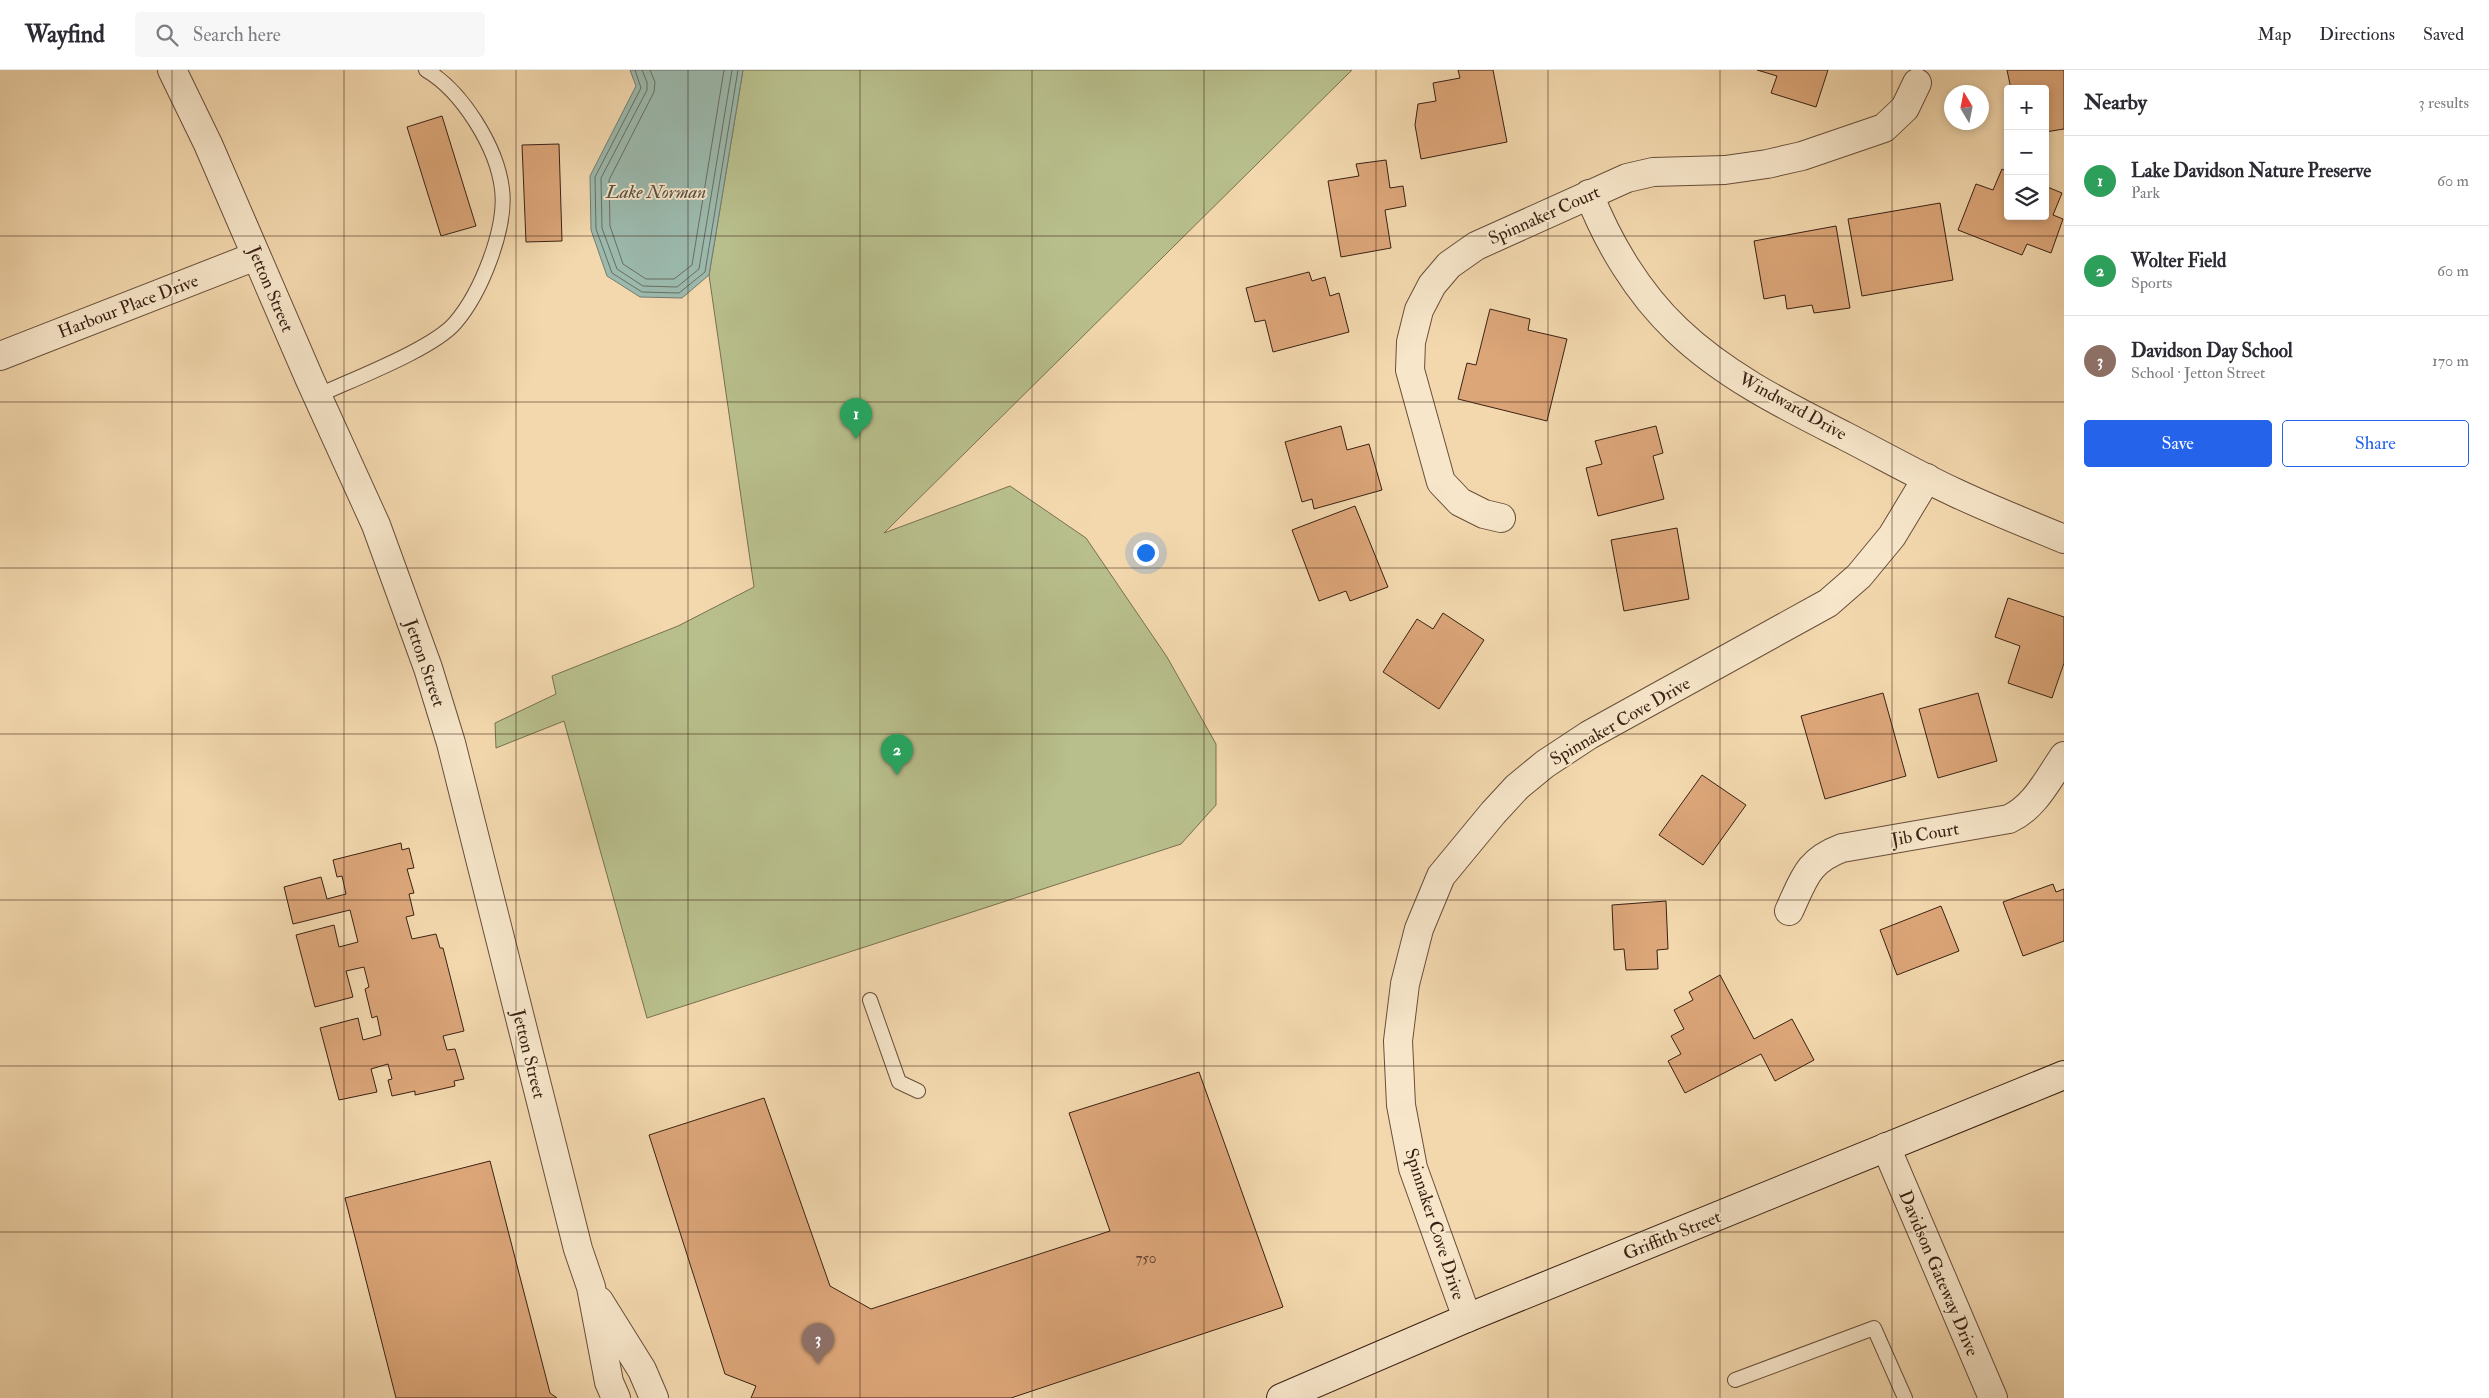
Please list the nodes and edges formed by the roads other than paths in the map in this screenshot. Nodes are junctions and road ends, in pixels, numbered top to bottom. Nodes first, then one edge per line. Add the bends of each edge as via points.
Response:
1 (172, 70) edge
2 (426, 70) edge
3 (1917, 83) dead end
4 (1589, 194) junction
5 (256, 256) junction
6 (0, 356) edge
7 (318, 396) junction
8 (1927, 478) junction
9 (1501, 518) dead end
10 (2064, 539) edge
11 (2064, 756) edge
12 (1789, 911) dead end
13 (870, 1000) dead end
14 (2064, 1075) edge
15 (918, 1091) dead end
16 (1886, 1147) junction
17 (591, 1287) junction
18 (1467, 1318) junction
19 (1735, 1380) dead end
20 (616, 1398) edge
21 (654, 1398) edge
22 (1281, 1398) edge
23 (1905, 1398) edge
24 (1993, 1398) edge

1 - 5 street, Jetton Street
2 - 7 lane via 438,77 464,103 492,154 502,188 502,209 492,250 478,288 454,324 426,345
3 - 4 street, Spinnaker Court via 1905,108 1884,128 1802,156 1725,170 1653,172
4 - 8 street, Windward Drive via 1613,246 1650,300 1676,329 1710,358 1780,403
4 - 9 street, Spinnaker Court via 1476,246 1449,265 1432,285 1419,310 1411,342 1410,370 1441,482 1460,502
5 - 6 street, Harbour Place Drive
5 - 7 street, Jetton Street
7 - 17 street, Jetton Street via 376,524 452,743 578,1249
8 - 10 street, Windward Drive
8 - 18 street, Spinnaker Cove Drive via 1892,536 1858,576 1828,603 1589,735 1545,764 1499,806 1440,876 1419,929 1405,984 1398,1041 1400,1106 1413,1168
11 - 12 street, Jib Court via 2029,807 2009,819 1827,853 1809,869
13 - 15 lane via 899,1082
14 - 16 street, Griffith Street
16 - 18 street, Griffith Street
16 - 24 street, Davidson Gateway Drive
17 - 20 street, Jetton Street via 609,1382
17 - 21 street, Jetton Street via 642,1370
18 - 22 street, Griffith Street
19 - 23 lane via 1874,1328

